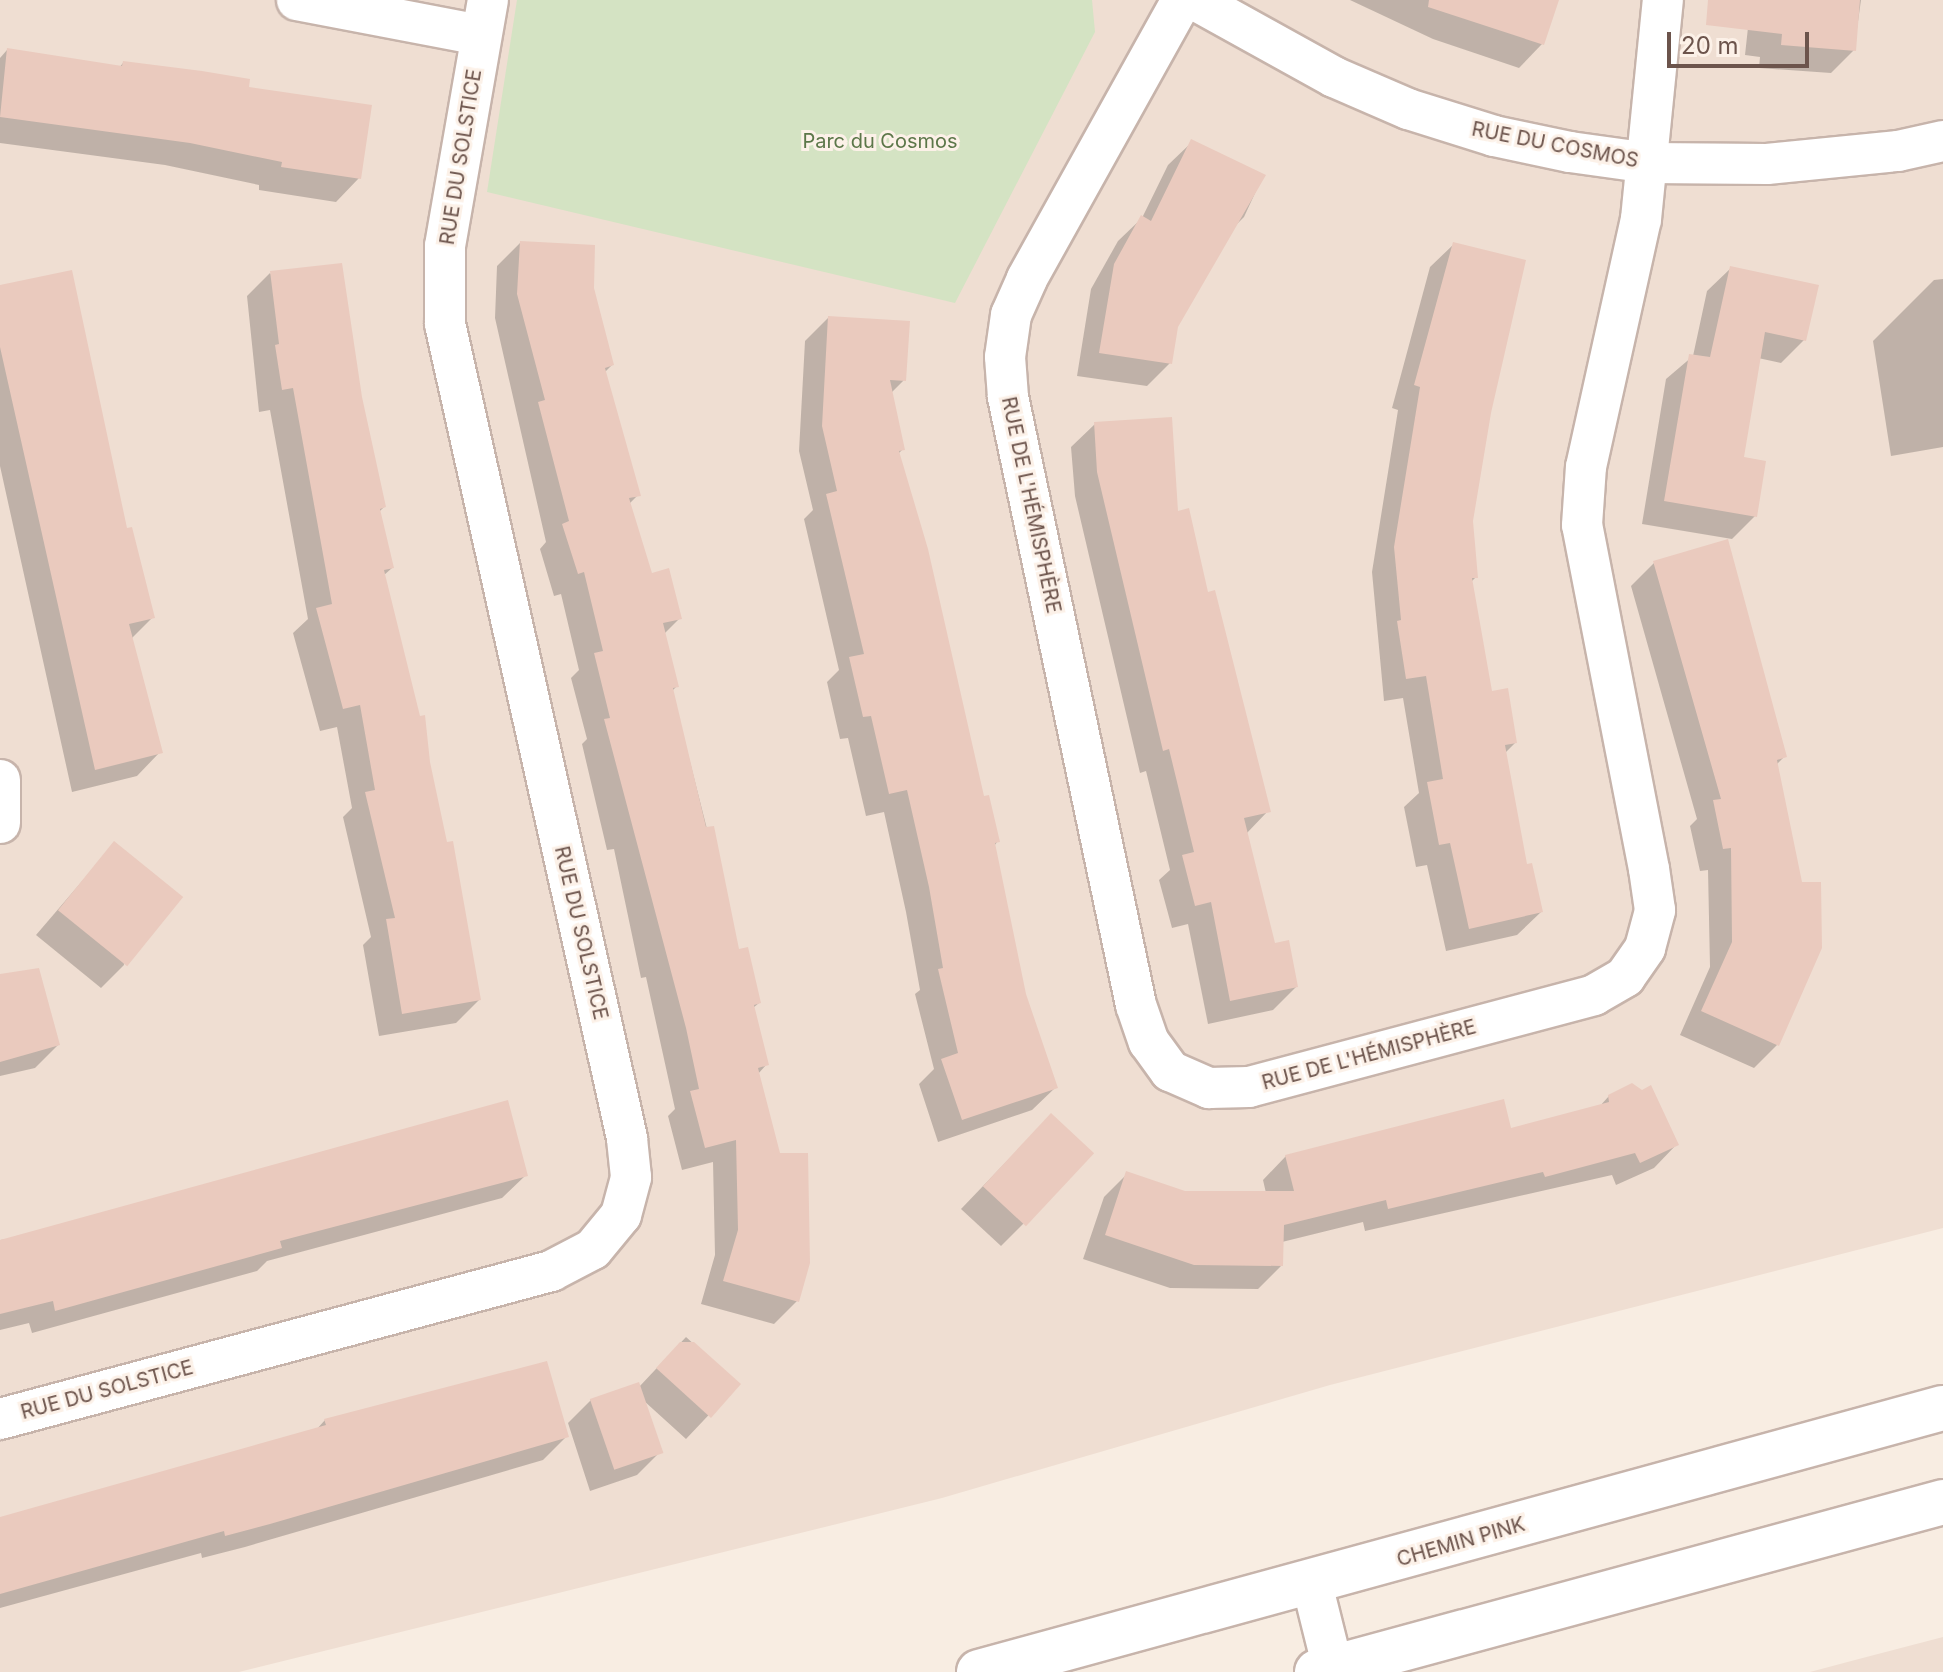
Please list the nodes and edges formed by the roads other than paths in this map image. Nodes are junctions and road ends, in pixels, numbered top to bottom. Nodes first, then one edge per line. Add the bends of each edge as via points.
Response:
1 (297, 0) edge
2 (1182, 0) edge
3 (1195, 0) edge
4 (1663, 0) edge
5 (484, 18) edge
6 (1943, 141) edge
7 (1649, 163) junction
8 (0, 780) edge
9 (0, 823) edge
10 (1943, 1408) edge
11 (0, 1419) edge
12 (1943, 1502) edge
13 (1312, 1584) junction
14 (1328, 1671) edge
15 (979, 1672) edge

1 - 5 street
2 - 7 street, RUE DE L'HÉMISPHÈRE via 1027,279 1011,315 1005,357 1008,397 1136,1005 1149,1042 1170,1071 1209,1088 1249,1087 1594,995 1625,977 1645,948 1655,910 1649,869 1582,525 1586,467 1635,261
3 - 7 street, RUE DU COSMOS via 1334,77 1408,109 1494,136
4 - 7 street, RUE DE L'HÉMISPHÈRE
5 - 11 street, RUE DU SOLSTICE via 445,246 445,324 627,1138 631,1177 621,1215 593,1249 551,1271
6 - 7 street, RUE DU COSMOS via 1832,159
8 - 9 street
10 - 13 main road, CHEMIN PINK
12 - 14 main road
13 - 14 street
13 - 15 main road, CHEMIN PINK

